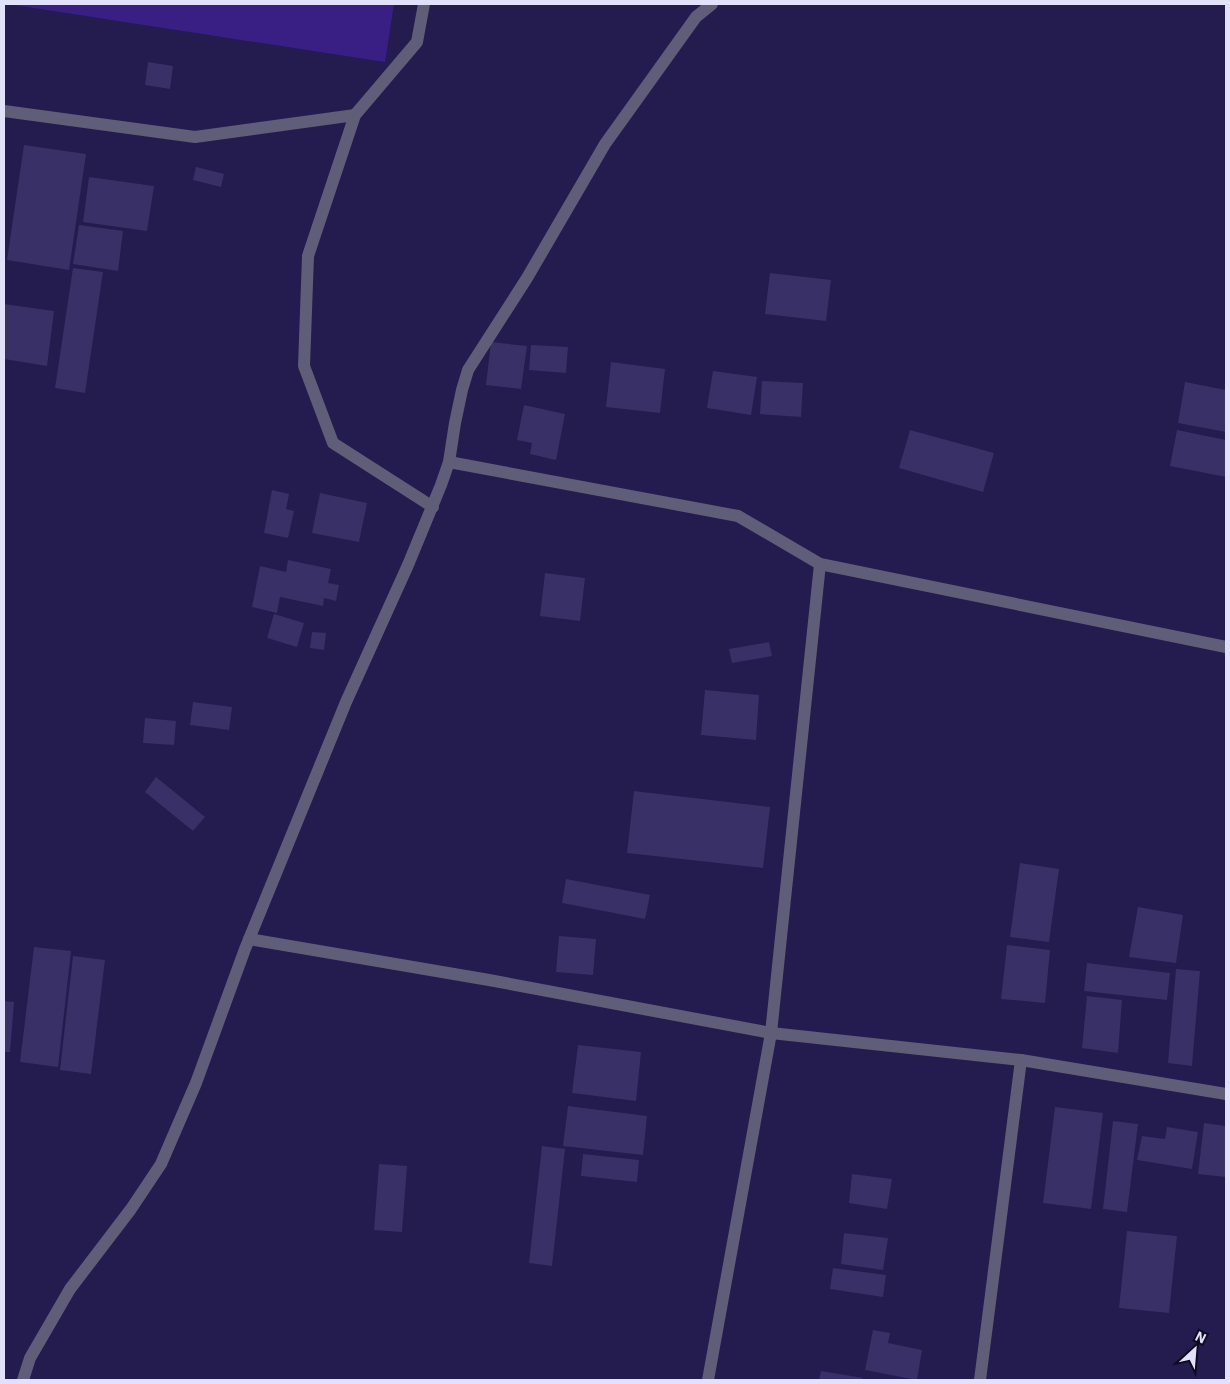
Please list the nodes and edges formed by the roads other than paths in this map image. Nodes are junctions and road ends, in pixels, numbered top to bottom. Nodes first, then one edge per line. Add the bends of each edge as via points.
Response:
1 (424, 4) edge
2 (712, 4) edge
3 (4, 111) edge
4 (355, 115) junction
5 (448, 462) junction
6 (433, 507) junction
7 (820, 564) junction
8 (1226, 647) edge
9 (250, 939) junction
10 (771, 1033) junction
11 (1021, 1060) junction
12 (1226, 1094) edge
13 (23, 1380) edge
14 (708, 1380) edge
15 (980, 1380) edge

1 - 4 street via 416,42
2 - 5 street via 696,17 605,144 527,278 468,370
3 - 4 street via 195,137
4 - 6 street via 308,256 304,366 333,443
5 - 6 street
5 - 7 street via 738,516
6 - 9 street via 346,702
7 - 8 street
7 - 10 street
9 - 10 street
9 - 13 street via 196,1084 160,1164 131,1209 70,1289 30,1358
10 - 11 street
10 - 14 street
11 - 12 street
11 - 15 street

